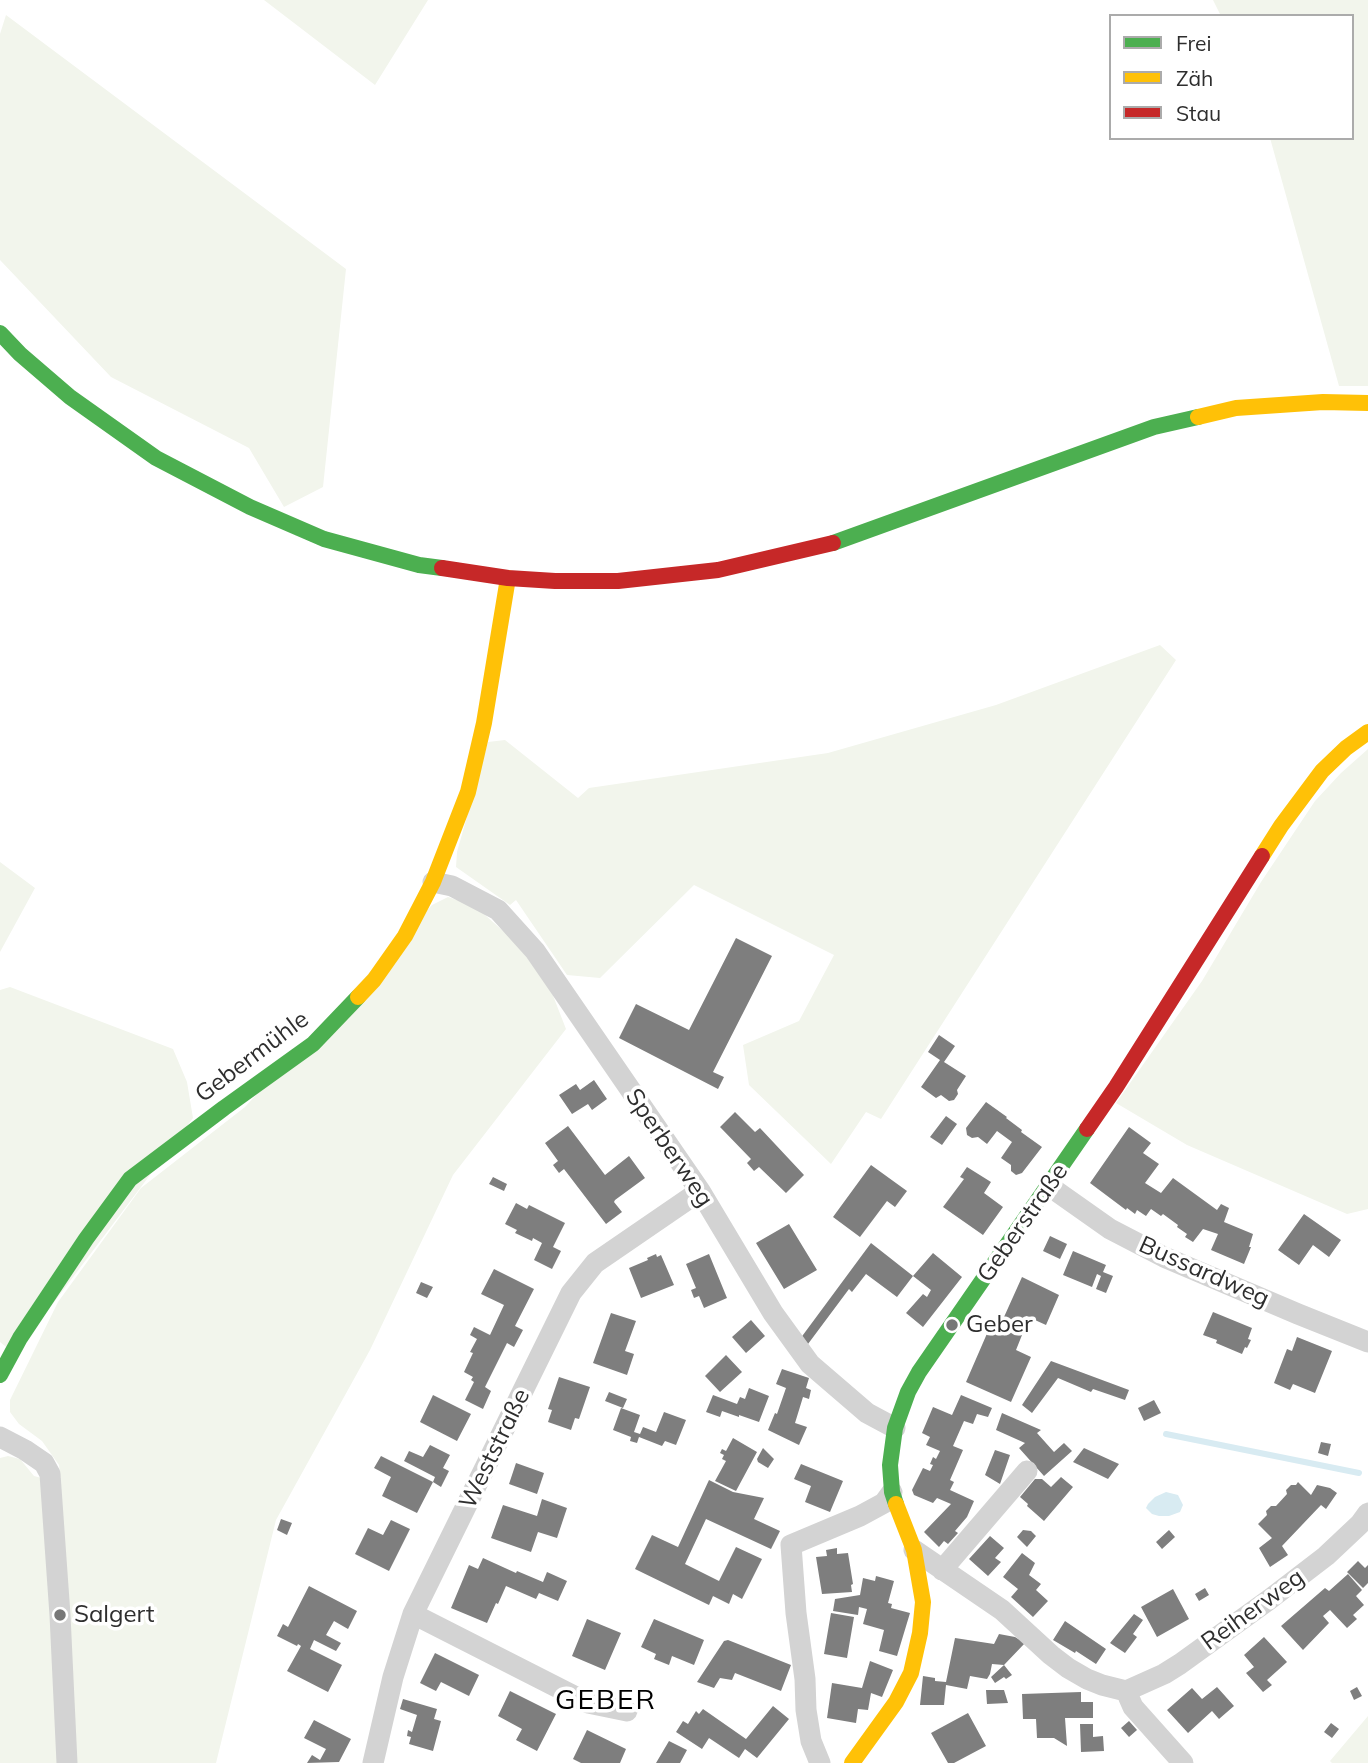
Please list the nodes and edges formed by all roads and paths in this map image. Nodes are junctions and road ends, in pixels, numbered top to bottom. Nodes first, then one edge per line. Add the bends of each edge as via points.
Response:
1 (0, 333) edge
2 (1368, 403) edge
3 (508, 578) junction
4 (1368, 732) edge
5 (433, 882) junction
6 (1049, 1186) junction
7 (700, 1191) junction
8 (1368, 1342) edge
9 (0, 1375) edge
10 (895, 1428) junction
11 (0, 1437) edge
12 (1027, 1471) dead end
13 (892, 1492) junction
14 (1368, 1513) edge
15 (914, 1550) junction
16 (942, 1570) junction
17 (413, 1614) junction
18 (1126, 1691) junction
19 (627, 1711) dead end
20 (67, 1763) edge
21 (373, 1763) edge
22 (820, 1763) edge
23 (852, 1763) edge
24 (1183, 1763) edge

1 - 3 street via 71,397 156,458 250,507 324,539 419,565
2 - 3 street via 1236,408 1154,427 827,545 718,570 618,581
3 - 5 street, Gebermühle via 468,792
4 - 6 street, Geberstraße via 1322,771 1281,826
5 - 7 street, Sperberweg via 452,886 498,910 535,951
5 - 9 street, Gebermühle via 405,936 374,980 313,1044 130,1179 20,1338
6 - 8 street, Bussardweg via 1110,1229 1164,1257
6 - 10 street, Geberstraße via 919,1372
7 - 10 street, Sperberweg via 773,1313 810,1364 867,1413
7 - 17 street, Weststraße via 595,1263 571,1293
10 - 13 street, Geberstraße
11 - 20 street via 44,1463 50,1474
12 - 16 street
13 - 15 street, Geberstraße
13 - 22 street via 884,1503 860,1516 791,1545 806,1710
14 - 18 street, Reiherweg via 1326,1556 1270,1599 1180,1664
15 - 16 street
15 - 23 street, Geberstraße via 923,1602 911,1673
16 - 18 street via 1002,1611 1068,1668
17 - 19 street via 588,1703
17 - 21 street, Weststraße
18 - 24 street via 1133,1707

